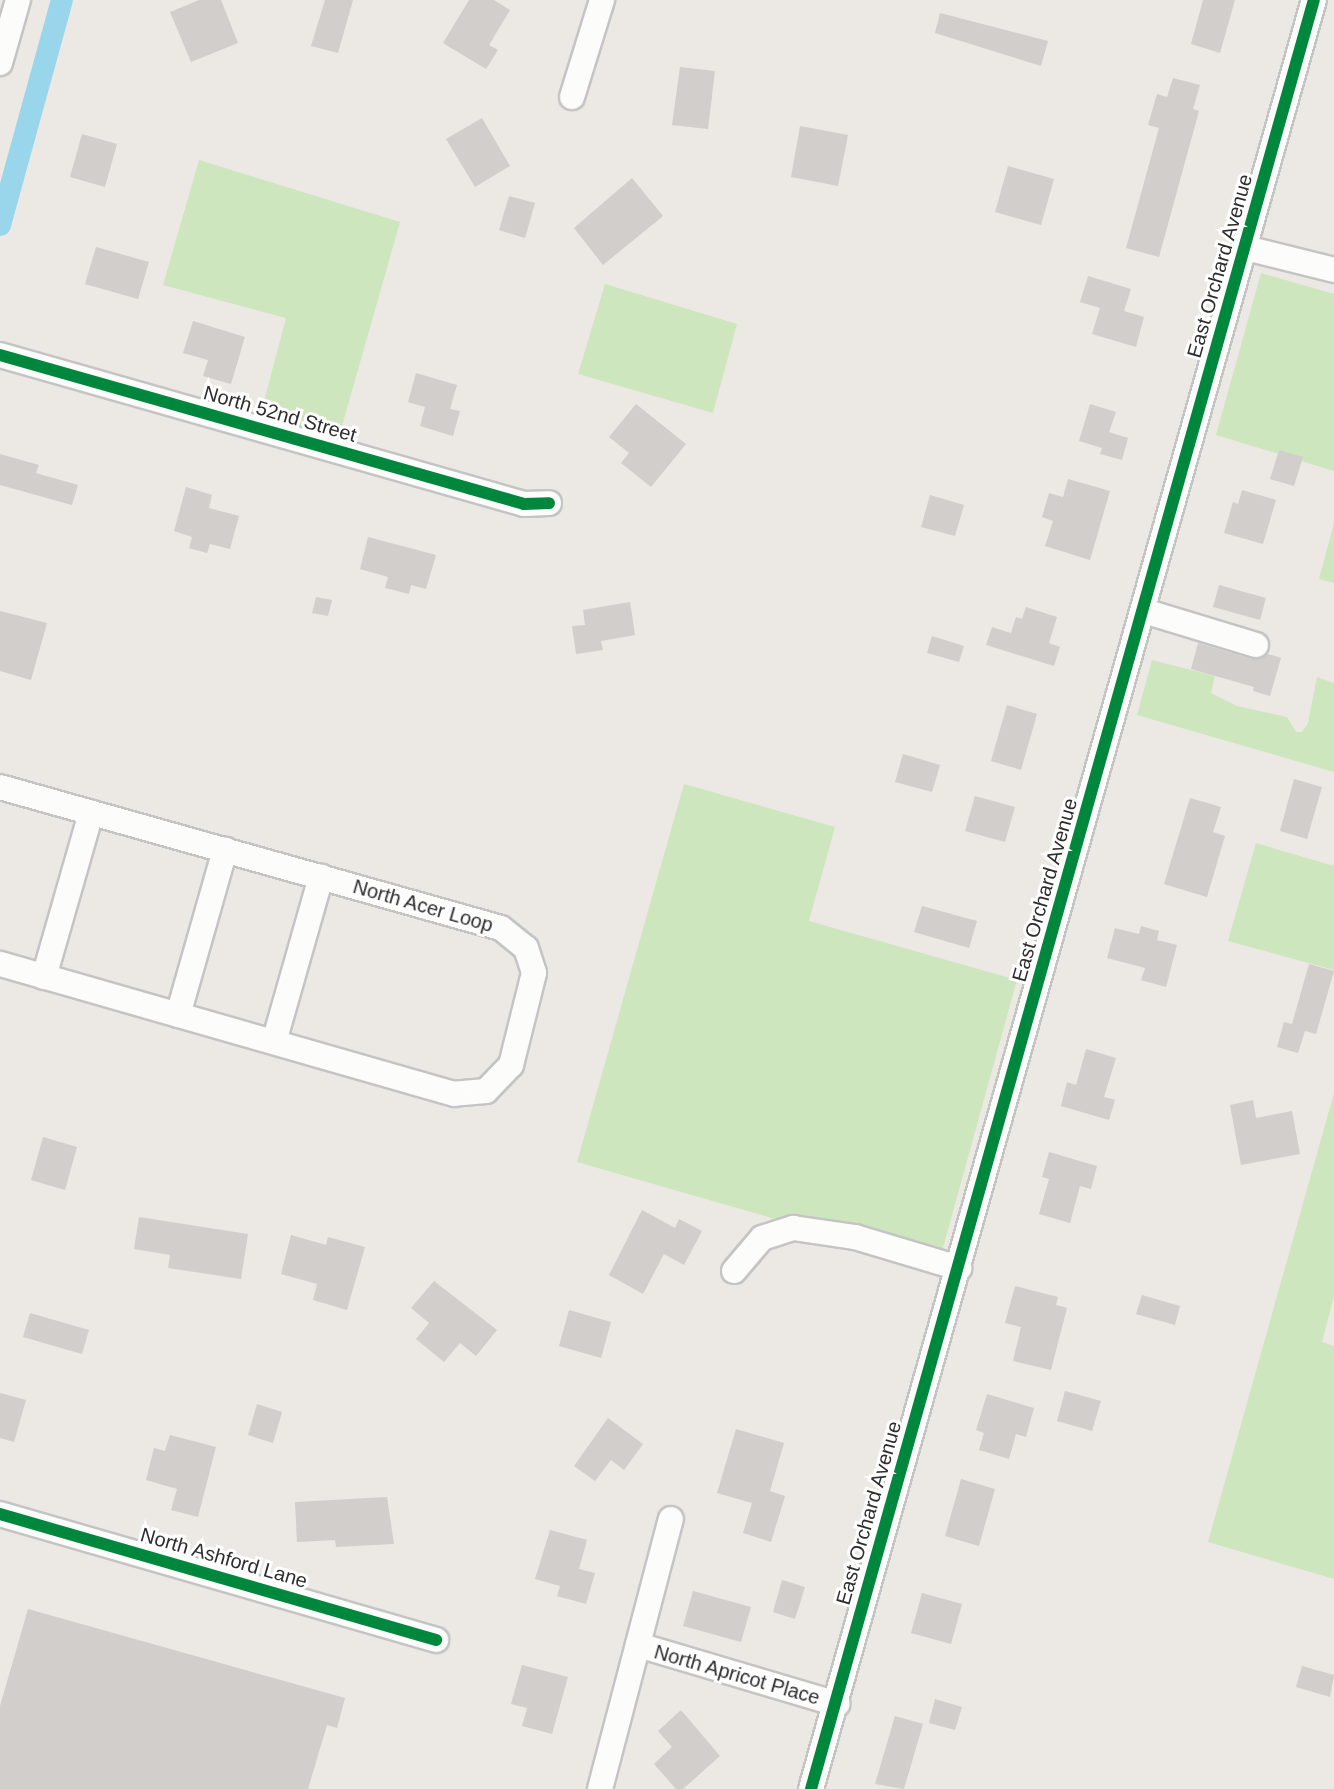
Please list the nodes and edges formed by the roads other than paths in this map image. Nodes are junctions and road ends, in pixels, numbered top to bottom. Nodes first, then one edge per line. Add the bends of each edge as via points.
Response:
1 (18, 0) edge
2 (602, 0) edge
3 (1320, 8) edge
4 (0, 63) edge
5 (572, 97) dead end
6 (1246, 248) junction
7 (1334, 270) edge
8 (0, 355) edge
9 (549, 503) dead end
10 (1144, 611) junction
11 (1256, 645) dead end
12 (0, 787) edge
13 (91, 813) junction
14 (225, 850) junction
15 (321, 877) junction
16 (0, 964) edge
17 (44, 977) junction
18 (178, 1015) junction
19 (274, 1042) junction
20 (959, 1268) junction
21 (734, 1271) dead end
22 (0, 1514) edge
23 (671, 1519) dead end
24 (436, 1640) dead end
25 (638, 1645) junction
26 (837, 1704) junction
27 (600, 1789) edge
28 (811, 1789) edge

1 - 4 street
2 - 5 street
3 - 6 street, East Orchard Avenue
6 - 7 street
6 - 10 street, East Orchard Avenue
8 - 9 street, North 52nd Street via 524,504
10 - 11 street
10 - 20 street, East Orchard Avenue
12 - 13 street, North Acer Loop
13 - 14 street, North Acer Loop
13 - 17 street
14 - 15 street, North Acer Loop
14 - 18 street
15 - 19 street
15 - 19 street, North Acer Loop via 501,928 526,948 534,973 511,1065 486,1091 454,1094
16 - 17 street, North Acer Loop
17 - 18 street, North Acer Loop
18 - 19 street, North Acer Loop
20 - 21 street via 855,1237 793,1228 762,1238
20 - 26 street, East Orchard Avenue
22 - 24 street, North Ashford Lane
23 - 25 street, North Apricot Place
25 - 26 street, North Apricot Place
25 - 27 street, North Apricot Place
26 - 28 street, East Orchard Avenue

